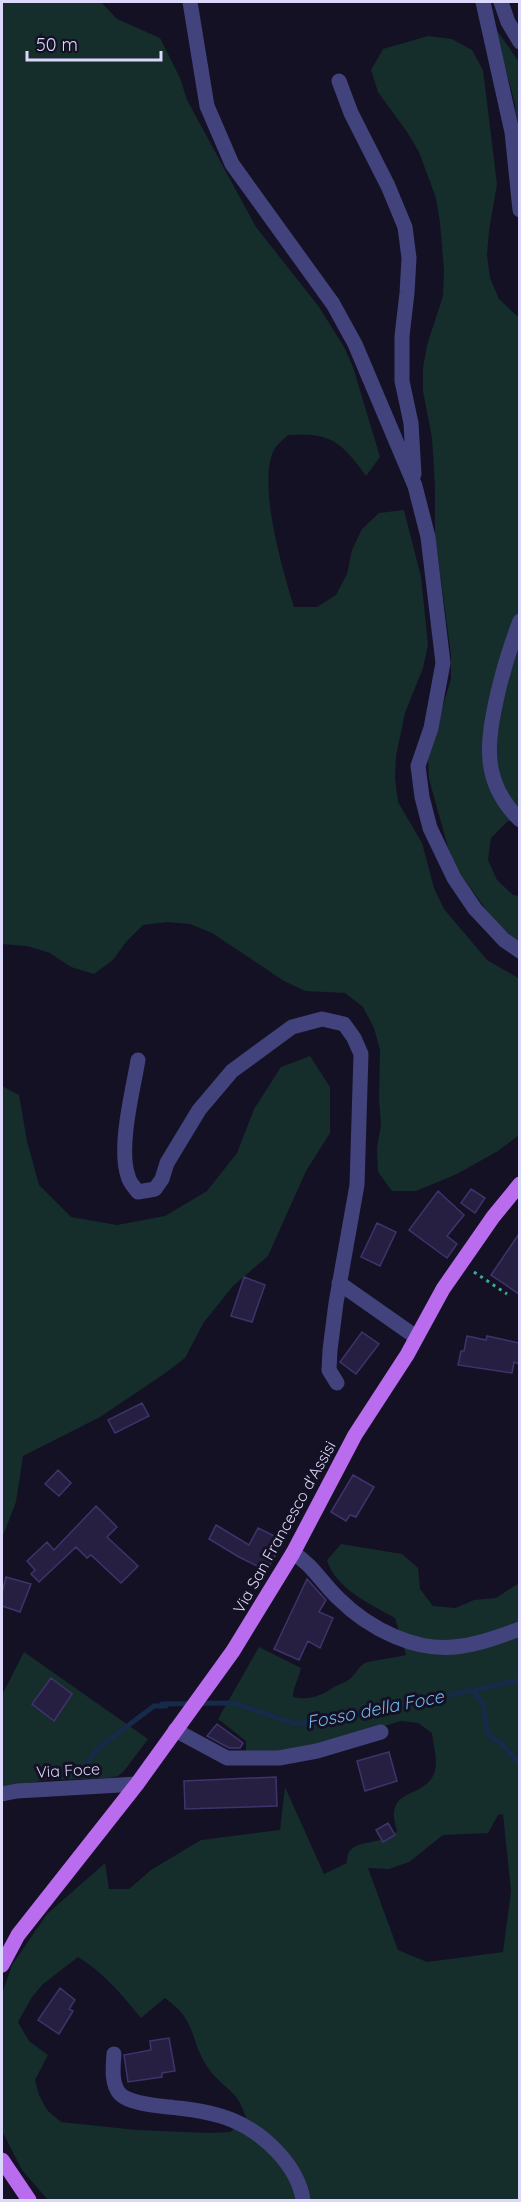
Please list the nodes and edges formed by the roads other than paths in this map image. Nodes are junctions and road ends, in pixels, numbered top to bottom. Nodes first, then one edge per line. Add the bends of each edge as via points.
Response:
1 (190, 2) edge
2 (483, 2) edge
3 (501, 2) edge
4 (519, 42) edge
5 (339, 81) dead end
6 (519, 210) edge
7 (415, 486) junction
8 (519, 621) edge
9 (519, 820) edge
10 (519, 951) edge
11 (138, 1060) dead end
12 (519, 1184) edge
13 (339, 1283) junction
14 (416, 1337) junction
15 (338, 1383) dead end
16 (293, 1552) junction
17 (519, 1629) edge
18 (175, 1730) junction
19 (381, 1732) dead end
20 (137, 1784) junction
21 (2, 1794) edge
22 (2, 1965) edge
23 (114, 2054) dead end
24 (2, 2160) edge
25 (29, 2200) edge
26 (303, 2200) edge

1 - 7 street via 207,106 232,164 333,304 355,344
2 - 6 street via 512,132
3 - 4 street
5 - 7 street via 405,227 409,258 402,381 411,423
7 - 10 street via 428,537 443,663 431,728 418,766 422,797 430,828 454,878 475,909
8 - 9 street via 490,728 489,759 495,784 506,806
11 - 13 street via 126,1128 125,1162 128,1178 138,1192 155,1189 199,1110 232,1071 292,1028 322,1019 344,1024 361,1053 361,1102 357,1185
12 - 14 main road, Via San Francesco d'Assisi via 460,1263
13 - 14 street
13 - 15 street via 329,1371
14 - 16 main road, Via San Francesco d'Assisi via 355,1436
16 - 17 street via 351,1611 420,1646 460,1647
16 - 18 main road, Via San Francesco d'Assisi via 233,1651
18 - 19 street via 227,1758 279,1758
18 - 20 main road, Via San Francesco d'Assisi
20 - 21 street, Via Foce
20 - 22 main road, Via San Francesco d'Assisi via 25,1925
23 - 26 street via 115,2084 121,2094 130,2100 233,2120 260,2137 282,2158
24 - 25 main road

